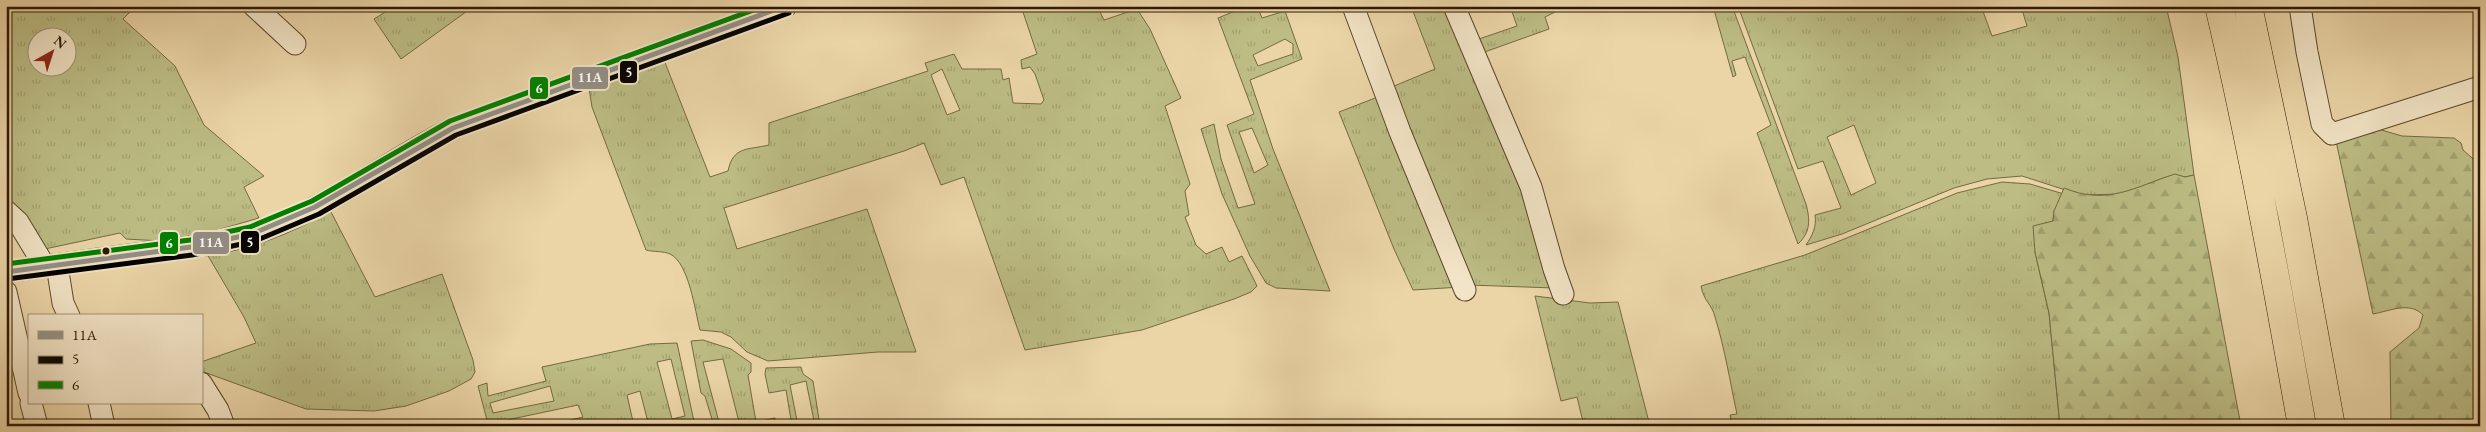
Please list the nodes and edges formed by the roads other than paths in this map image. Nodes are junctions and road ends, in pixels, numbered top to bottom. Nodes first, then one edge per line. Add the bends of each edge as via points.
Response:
1 (254, 6) edge
2 (786, 6) edge
3 (1353, 6) edge
4 (1454, 6) edge
5 (2219, 6) edge
6 (2248, 6) edge
7 (2300, 6) edge
8 (295, 44) dead end
9 (2480, 87) edge
10 (6, 211) edge
11 (51, 271) junction
12 (6, 272) edge
13 (1466, 290) dead end
14 (6, 292) edge
15 (1563, 294) dead end
16 (68, 314) edge
17 (202, 385) edge
18 (28, 389) edge
19 (31, 404) edge
20 (100, 404) edge
21 (38, 426) edge
22 (104, 426) edge
23 (224, 426) edge
24 (2302, 426) edge
25 (2331, 426) edge

1 - 8 street
2 - 11 street via 452,128 419,144 302,216 264,230 220,242
3 - 13 street
4 - 15 street via 1531,187
5 - 24 highway via 2269,240
6 - 25 highway
7 - 9 street via 2322,124 2332,134
10 - 11 street via 18,222
11 - 12 street
11 - 16 street
14 - 18 street
17 - 23 street
19 - 21 street
20 - 22 street

